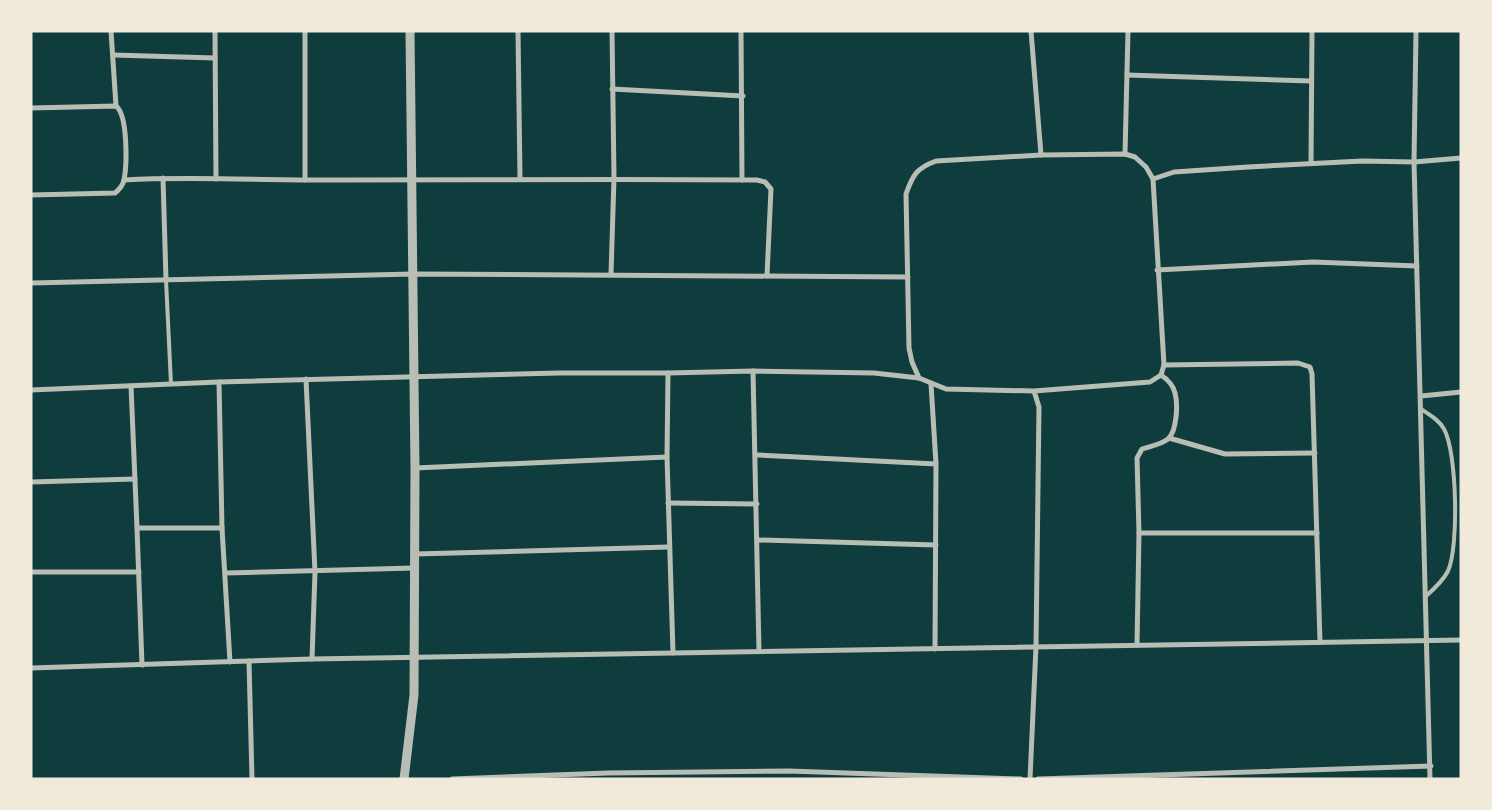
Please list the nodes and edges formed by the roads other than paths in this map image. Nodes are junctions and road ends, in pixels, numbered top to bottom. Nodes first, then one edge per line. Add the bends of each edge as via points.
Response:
1 (111, 31) edge
2 (215, 31) edge
3 (305, 31) edge
4 (410, 31) edge
5 (518, 31) edge
6 (612, 31) edge
7 (741, 31) edge
8 (1031, 31) edge
9 (1128, 31) edge
10 (1312, 31) edge
11 (1416, 31) edge
12 (113, 55) junction
13 (215, 58) junction
14 (1127, 74) junction
15 (1311, 80) junction
16 (612, 89) junction
17 (743, 96) junction
18 (116, 106) junction
19 (31, 108) edge
20 (1125, 154) junction
21 (1041, 155) junction
22 (1461, 158) edge
23 (1312, 162) junction
24 (1414, 162) junction
25 (163, 178) junction
26 (614, 178) junction
27 (216, 179) junction
28 (520, 179) junction
29 (124, 180) junction
30 (304, 180) junction
31 (412, 180) junction
32 (742, 180) junction
33 (1153, 180) junction
34 (31, 195) edge
35 (1417, 266) junction
36 (1157, 270) junction
37 (413, 274) junction
38 (611, 274) junction
39 (768, 276) junction
40 (908, 277) junction
41 (166, 280) junction
42 (31, 284) edge
43 (1164, 366) junction
44 (753, 371) junction
45 (668, 374) junction
46 (1161, 375) junction
47 (413, 378) junction
48 (919, 378) junction
49 (306, 379) junction
50 (219, 382) junction
51 (171, 384) junction
52 (930, 384) junction
53 (131, 386) junction
54 (31, 390) edge
55 (1034, 391) junction
56 (1461, 392) edge
57 (1421, 396) junction
58 (1421, 409) junction
59 (1170, 438) junction
60 (1315, 453) junction
61 (756, 455) junction
62 (667, 457) junction
63 (936, 464) junction
64 (415, 468) junction
65 (135, 479) junction
66 (31, 482) edge
67 (668, 503) junction
68 (758, 504) junction
69 (137, 528) junction
70 (222, 528) junction
71 (1139, 533) junction
72 (1317, 533) junction
73 (758, 540) junction
74 (936, 545) junction
75 (669, 547) junction
76 (415, 554) junction
77 (414, 568) junction
78 (31, 572) edge
79 (139, 572) junction
80 (315, 572) junction
81 (226, 573) junction
82 (1425, 597) junction
83 (1426, 640) junction
84 (1461, 640) edge
85 (1320, 642) junction
86 (1137, 645) junction
87 (1036, 646) junction
88 (935, 649) junction
89 (759, 651) junction
90 (672, 653) junction
91 (312, 658) junction
92 (414, 658) junction
93 (230, 662) junction
94 (249, 662) junction
95 (142, 665) junction
96 (31, 668) edge
97 (1431, 766) junction
98 (252, 779) edge
99 (404, 779) edge
100 (452, 779) edge
101 (1021, 779) edge
102 (1030, 779) edge
103 (1038, 779) edge
104 (1430, 779) edge

1 - 12 street
2 - 13 street
3 - 30 street
4 - 31 street
5 - 28 street
6 - 16 street
7 - 17 street
8 - 21 street
9 - 14 street
10 - 15 street
11 - 24 street
12 - 13 street
12 - 18 street
13 - 27 street
14 - 15 street
14 - 20 street
15 - 23 street
16 - 17 street
16 - 26 street
17 - 32 street
18 - 19 street
18 - 29 street via 124,118
20 - 21 street
20 - 33 street via 1146,167
21 - 40 street via 936,161 921,166 911,178 906,194
22 - 24 street
23 - 24 street
23 - 33 street via 1174,172
24 - 35 street
25 - 27 street
25 - 29 street
25 - 41 street
26 - 28 street
26 - 32 street
26 - 38 street
27 - 30 street
28 - 31 street
29 - 34 street via 120,188 110,194
30 - 31 street
31 - 37 street
32 - 39 street via 765,182 771,189
33 - 36 street
35 - 36 street via 1313,262
35 - 57 street
36 - 43 street
37 - 38 street
37 - 41 street
37 - 47 street
38 - 39 street
39 - 40 street
40 - 48 street via 909,348
41 - 42 street
41 - 51 lane
43 - 46 street
43 - 60 street via 1298,364 1310,367
44 - 45 street
44 - 48 street via 874,373
44 - 61 street
45 - 47 street via 559,373
45 - 62 street
46 - 55 street via 1150,382
46 - 59 street via 1170,381 1175,393 1174,430
47 - 49 street
47 - 64 street
48 - 52 street
49 - 50 street
49 - 80 street
50 - 51 street
50 - 70 street
51 - 53 street
52 - 55 street via 946,389
52 - 63 street
53 - 54 street
53 - 65 street
55 - 87 street via 1040,421
56 - 57 street
57 - 58 street
58 - 82 street
58 - 82 lane via 1436,419 1444,430 1451,447 1454,486 1453,548 1448,571
59 - 60 street via 1224,454
59 - 71 street via 1142,449 1137,458
60 - 72 street
61 - 63 street
61 - 68 street
62 - 64 street
62 - 67 street
63 - 74 street
64 - 76 street
65 - 66 street
65 - 69 street
67 - 68 street
67 - 75 street
68 - 73 street
69 - 70 street
69 - 79 street
70 - 81 street
71 - 72 street
71 - 86 street
72 - 85 street
73 - 74 street
73 - 89 street
74 - 88 street
75 - 76 street
75 - 90 street
76 - 77 street
77 - 80 street
77 - 92 street
78 - 79 street
79 - 95 street
80 - 81 street
80 - 91 street
81 - 93 street
82 - 83 street
83 - 84 street
83 - 85 street
83 - 97 street
85 - 86 street
86 - 87 street
87 - 88 street
87 - 102 street
88 - 89 street
89 - 90 street
90 - 92 street
91 - 92 street
91 - 94 street
92 - 99 street via 412,723
93 - 94 street
93 - 95 street
94 - 98 street
95 - 96 street
97 - 103 street
97 - 104 street
100 - 101 street via 789,771

